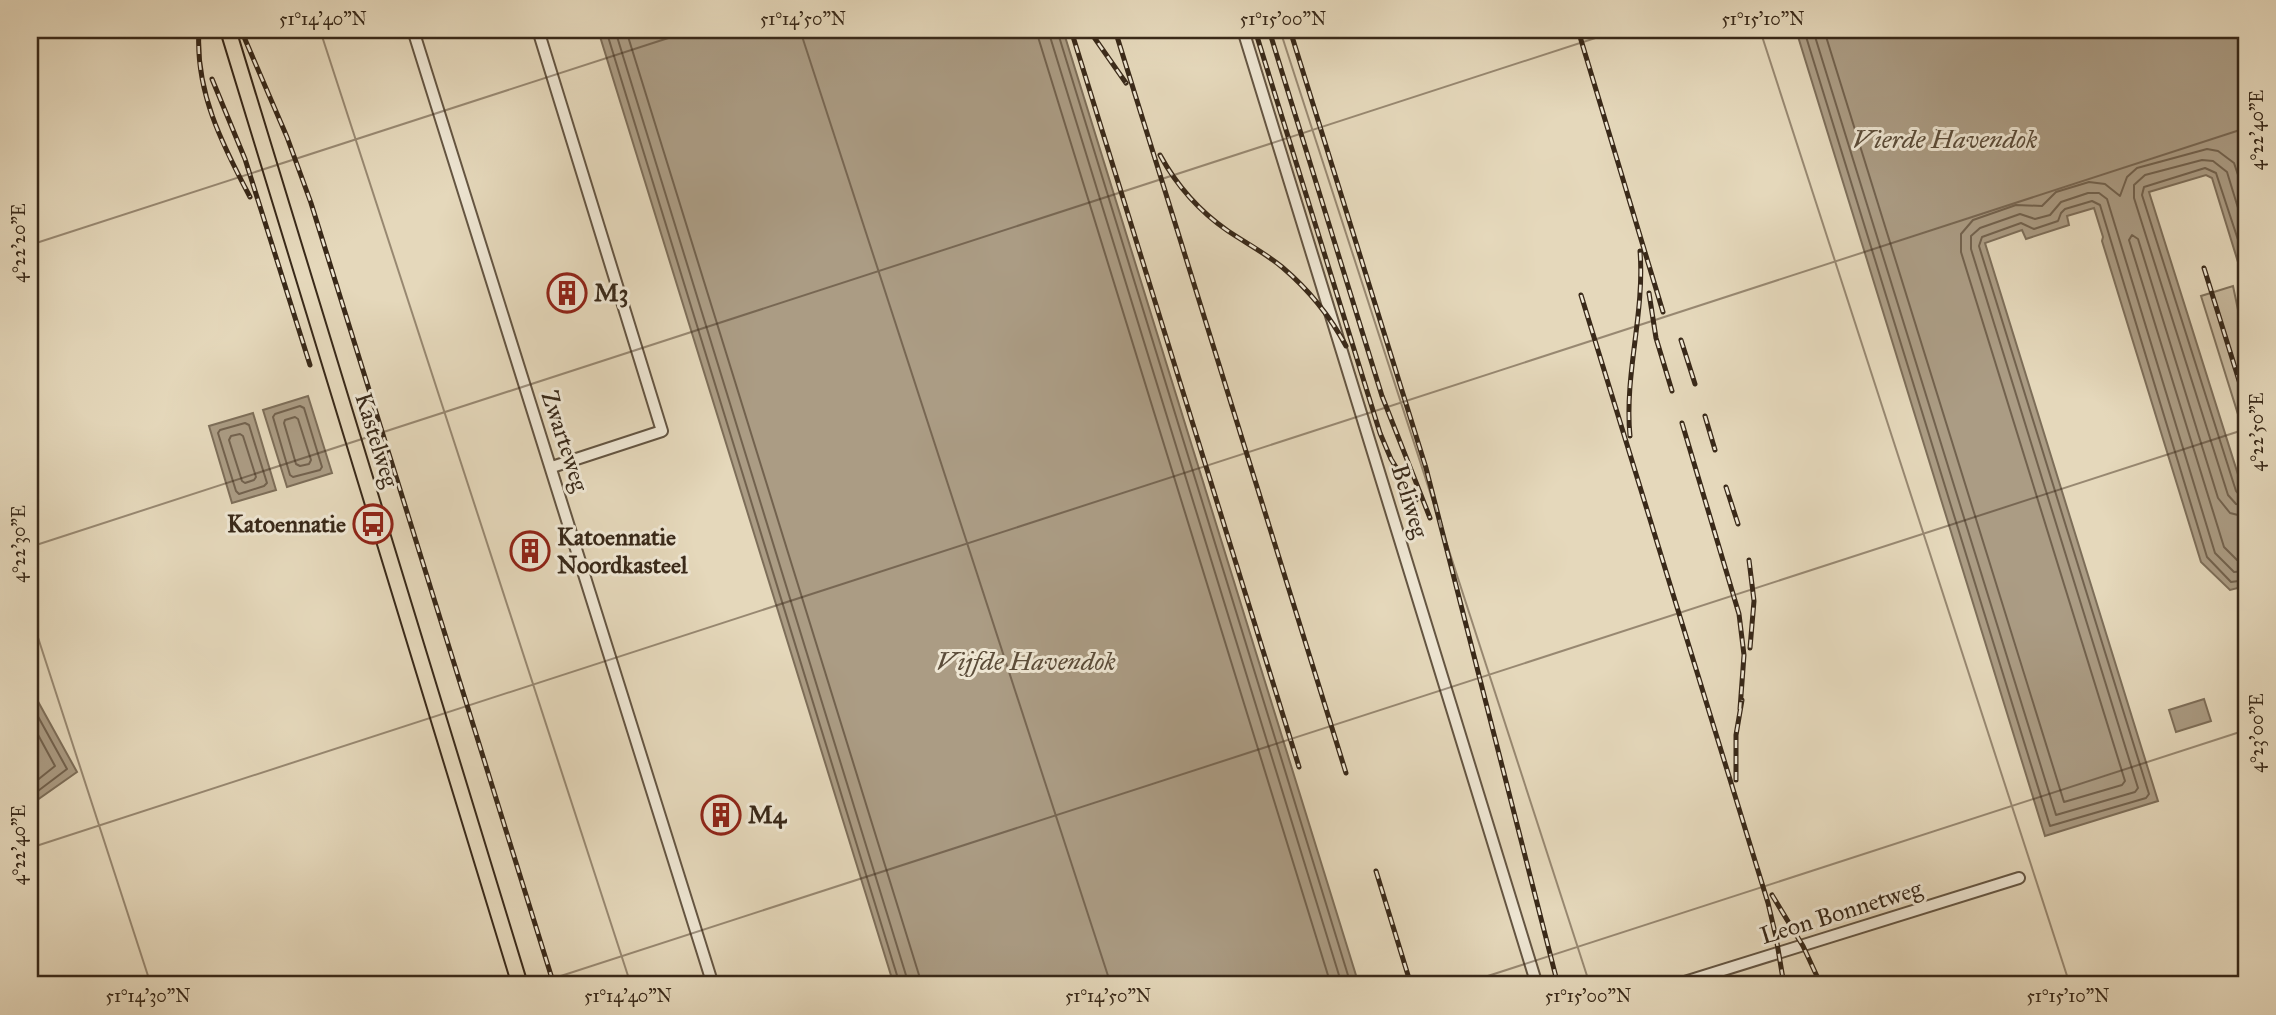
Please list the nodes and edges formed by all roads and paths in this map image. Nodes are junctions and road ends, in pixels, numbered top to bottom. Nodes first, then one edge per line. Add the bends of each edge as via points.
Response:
1 (228, 30) edge
2 (413, 30) edge
3 (538, 30) edge
4 (1243, 30) edge
5 (552, 467) junction
6 (2019, 878) dead end
7 (520, 985) edge
8 (713, 985) edge
9 (1536, 985) edge
10 (1675, 985) edge

1 - 7 main road, Kastelweg
2 - 5 street, Zwarteweg
3 - 5 street via 663,431
4 - 9 street, Beliweg
5 - 8 street, Zwarteweg
6 - 10 street, Leon Bonnetweg

